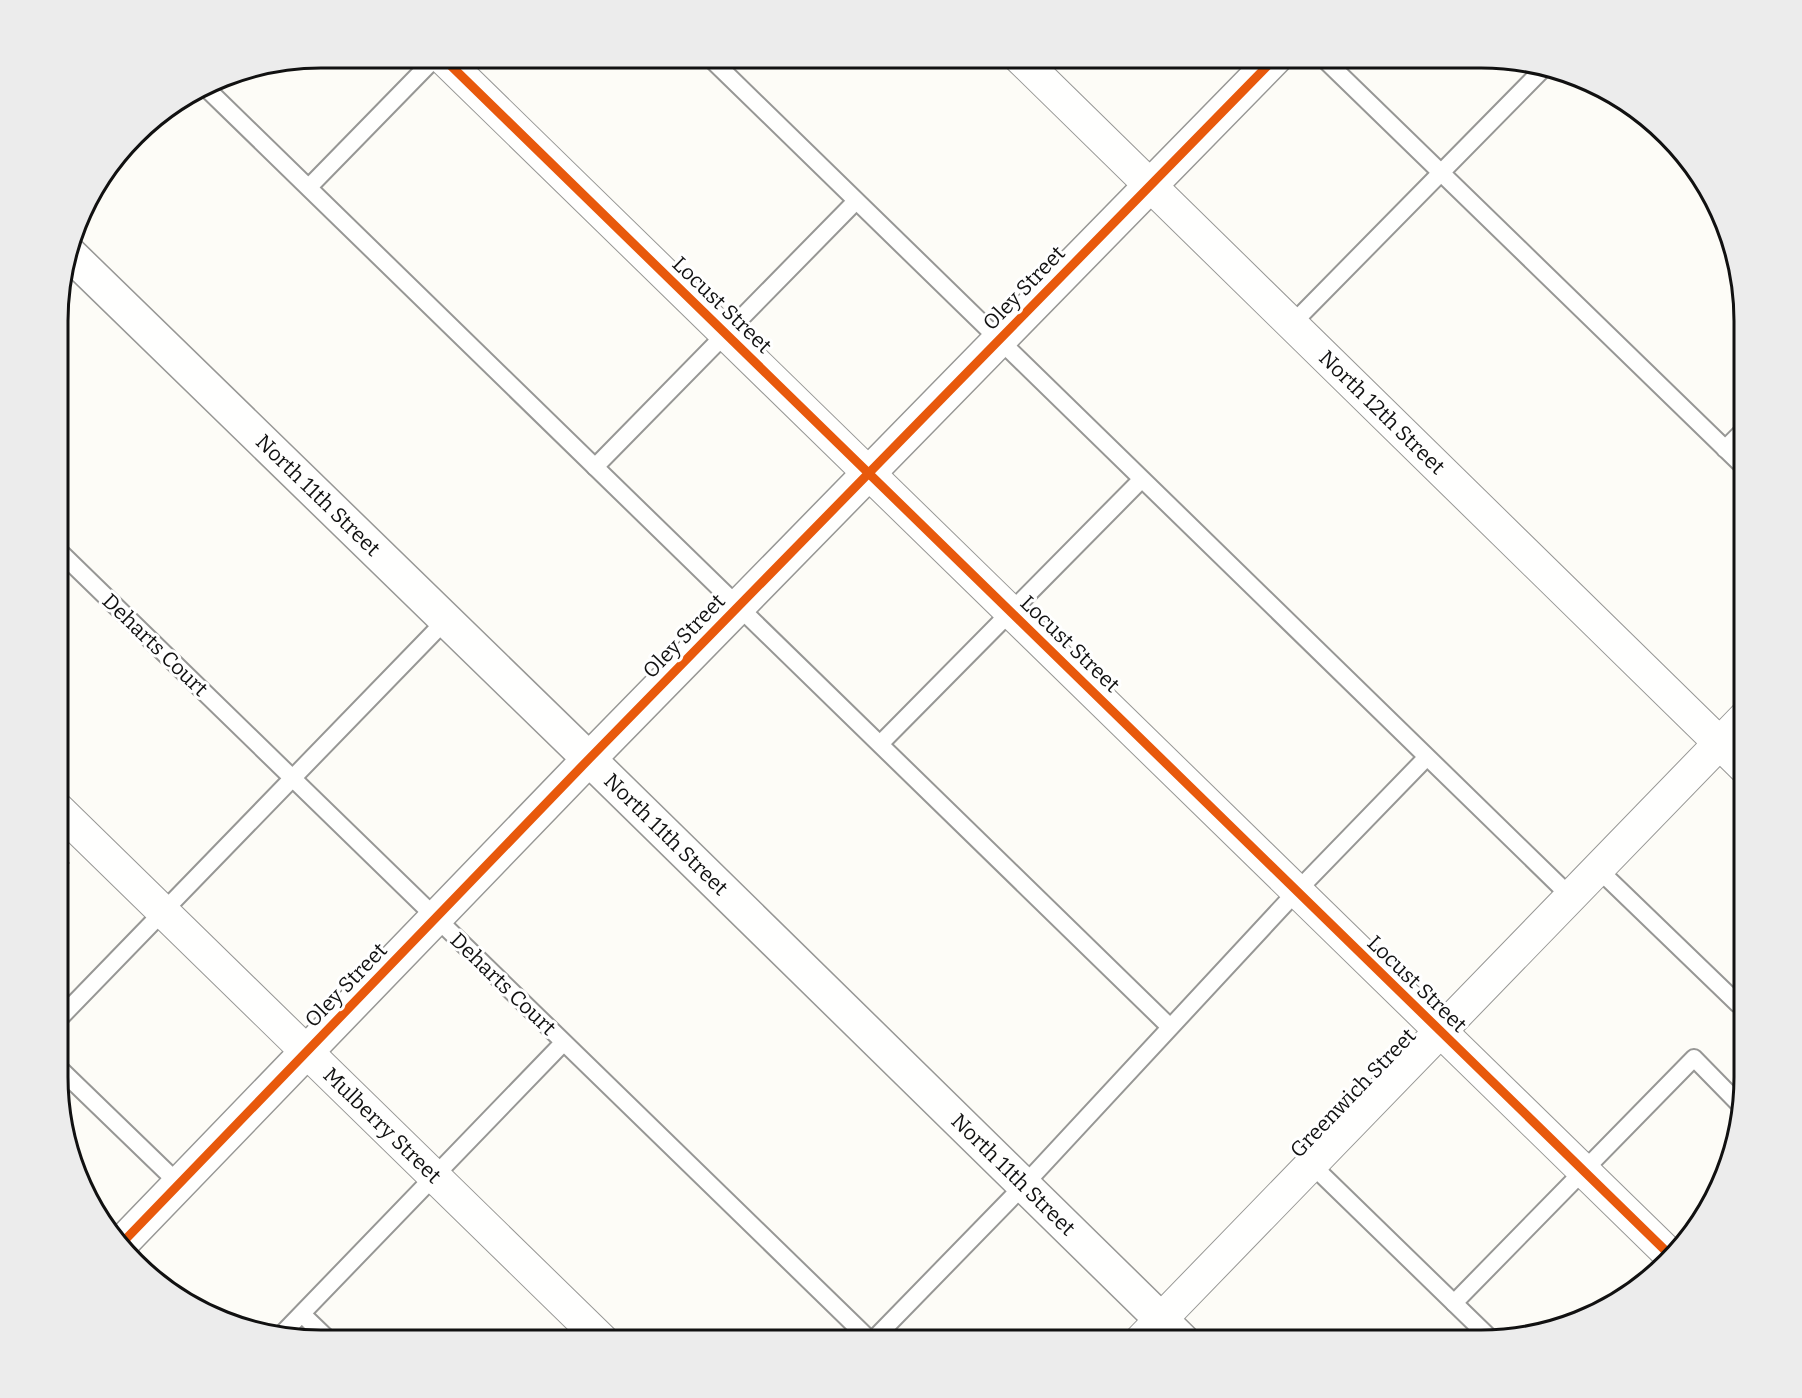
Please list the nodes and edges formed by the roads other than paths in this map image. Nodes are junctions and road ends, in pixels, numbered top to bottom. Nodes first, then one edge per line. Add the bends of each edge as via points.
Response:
1 (425, 68) edge
2 (453, 68) edge
3 (720, 68) edge
4 (1030, 68) edge
5 (1264, 68) edge
6 (1333, 68) edge
7 (1538, 74) edge
8 (211, 93) edge
9 (1441, 173) junction
10 (1150, 185) junction
11 (309, 188) junction
12 (856, 201) junction
13 (75, 259) edge
14 (1292, 324) junction
15 (725, 333) junction
16 (998, 340) junction
17 (1734, 440) edge
18 (1725, 449) junction
19 (1734, 458) edge
20 (595, 467) junction
21 (868, 474) junction
22 (1141, 480) junction
23 (68, 560) edge
24 (738, 607) junction
25 (1012, 612) junction
26 (446, 620) junction
27 (1734, 728) edge
28 (1719, 743) junction
29 (880, 744) junction
30 (1734, 757) edge
31 (1426, 758) junction
32 (589, 759) junction
33 (292, 779) junction
34 (68, 819) edge
35 (1598, 868) junction
36 (1297, 891) junction
37 (1570, 896) junction
38 (164, 911) junction
39 (435, 919) junction
40 (1734, 1000) edge
41 (68, 1010) edge
42 (1170, 1027) junction
43 (1439, 1030) junction
44 (563, 1043) junction
45 (308, 1051) junction
46 (68, 1077) edge
47 (1733, 1098) edge
48 (1311, 1164) junction
49 (1584, 1171) junction
50 (436, 1176) junction
51 (179, 1184) junction
52 (1024, 1184) junction
53 (126, 1239) edge
54 (1666, 1251) edge
55 (1454, 1303) junction
56 (302, 1314) junction
57 (288, 1328) edge
58 (319, 1330) edge
59 (592, 1330) edge
60 (861, 1330) edge
61 (883, 1330) edge
62 (1157, 1330) edge
63 (1165, 1330) edge
64 (1482, 1330) edge

1 - 11 lane
2 - 15 street, Locust Street
3 - 12 lane
4 - 10 street, North 12th Street
5 - 10 street, Oley Street
6 - 9 lane
7 - 9 lane
8 - 11 lane
9 - 14 lane
9 - 18 lane
10 - 14 street, North 12th Street
10 - 16 street, Oley Street
11 - 20 lane
12 - 15 lane
12 - 16 lane
13 - 26 street, North 11th Street
14 - 28 street, North 12th Street
15 - 20 lane
15 - 21 street, Locust Street
16 - 21 street, Oley Street
16 - 22 lane
17 - 18 lane
18 - 19 lane
20 - 24 lane
21 - 24 street, Oley Street
21 - 25 street, Locust Street
22 - 25 lane
22 - 31 lane
23 - 33 lane, Deharts Court
24 - 29 lane
24 - 32 street, Oley Street
25 - 29 lane
25 - 36 street, Locust Street
26 - 32 street, North 11th Street
26 - 33 lane
27 - 28 street, Greenwich Street
28 - 30 street, North 12th Street
28 - 35 street, Greenwich Street
29 - 42 lane
31 - 36 lane
31 - 37 lane
32 - 39 street, Oley Street
32 - 52 street, North 11th Street
33 - 38 lane
33 - 39 lane, Deharts Court
34 - 38 street, Mulberry Street
35 - 37 street, Greenwich Street
35 - 40 lane
36 - 42 lane
36 - 43 street, Locust Street
37 - 43 street, Greenwich Street
38 - 41 lane
38 - 45 street, Mulberry Street
39 - 44 lane, Deharts Court
39 - 45 street, Oley Street
42 - 52 lane
43 - 48 street, Greenwich Street
43 - 49 street, Locust Street
44 - 50 lane
44 - 60 lane, Deharts Court
45 - 50 street, Mulberry Street
45 - 51 street, Oley Street
46 - 51 lane
47 - 49 lane via 1694,1058
48 - 55 lane
48 - 63 street, Greenwich Street
49 - 54 street, Locust Street
49 - 55 lane
50 - 56 lane
50 - 59 street, Mulberry Street
51 - 53 street, Oley Street
52 - 61 lane
52 - 62 street, North 11th Street
55 - 64 lane
56 - 57 lane
56 - 58 lane

